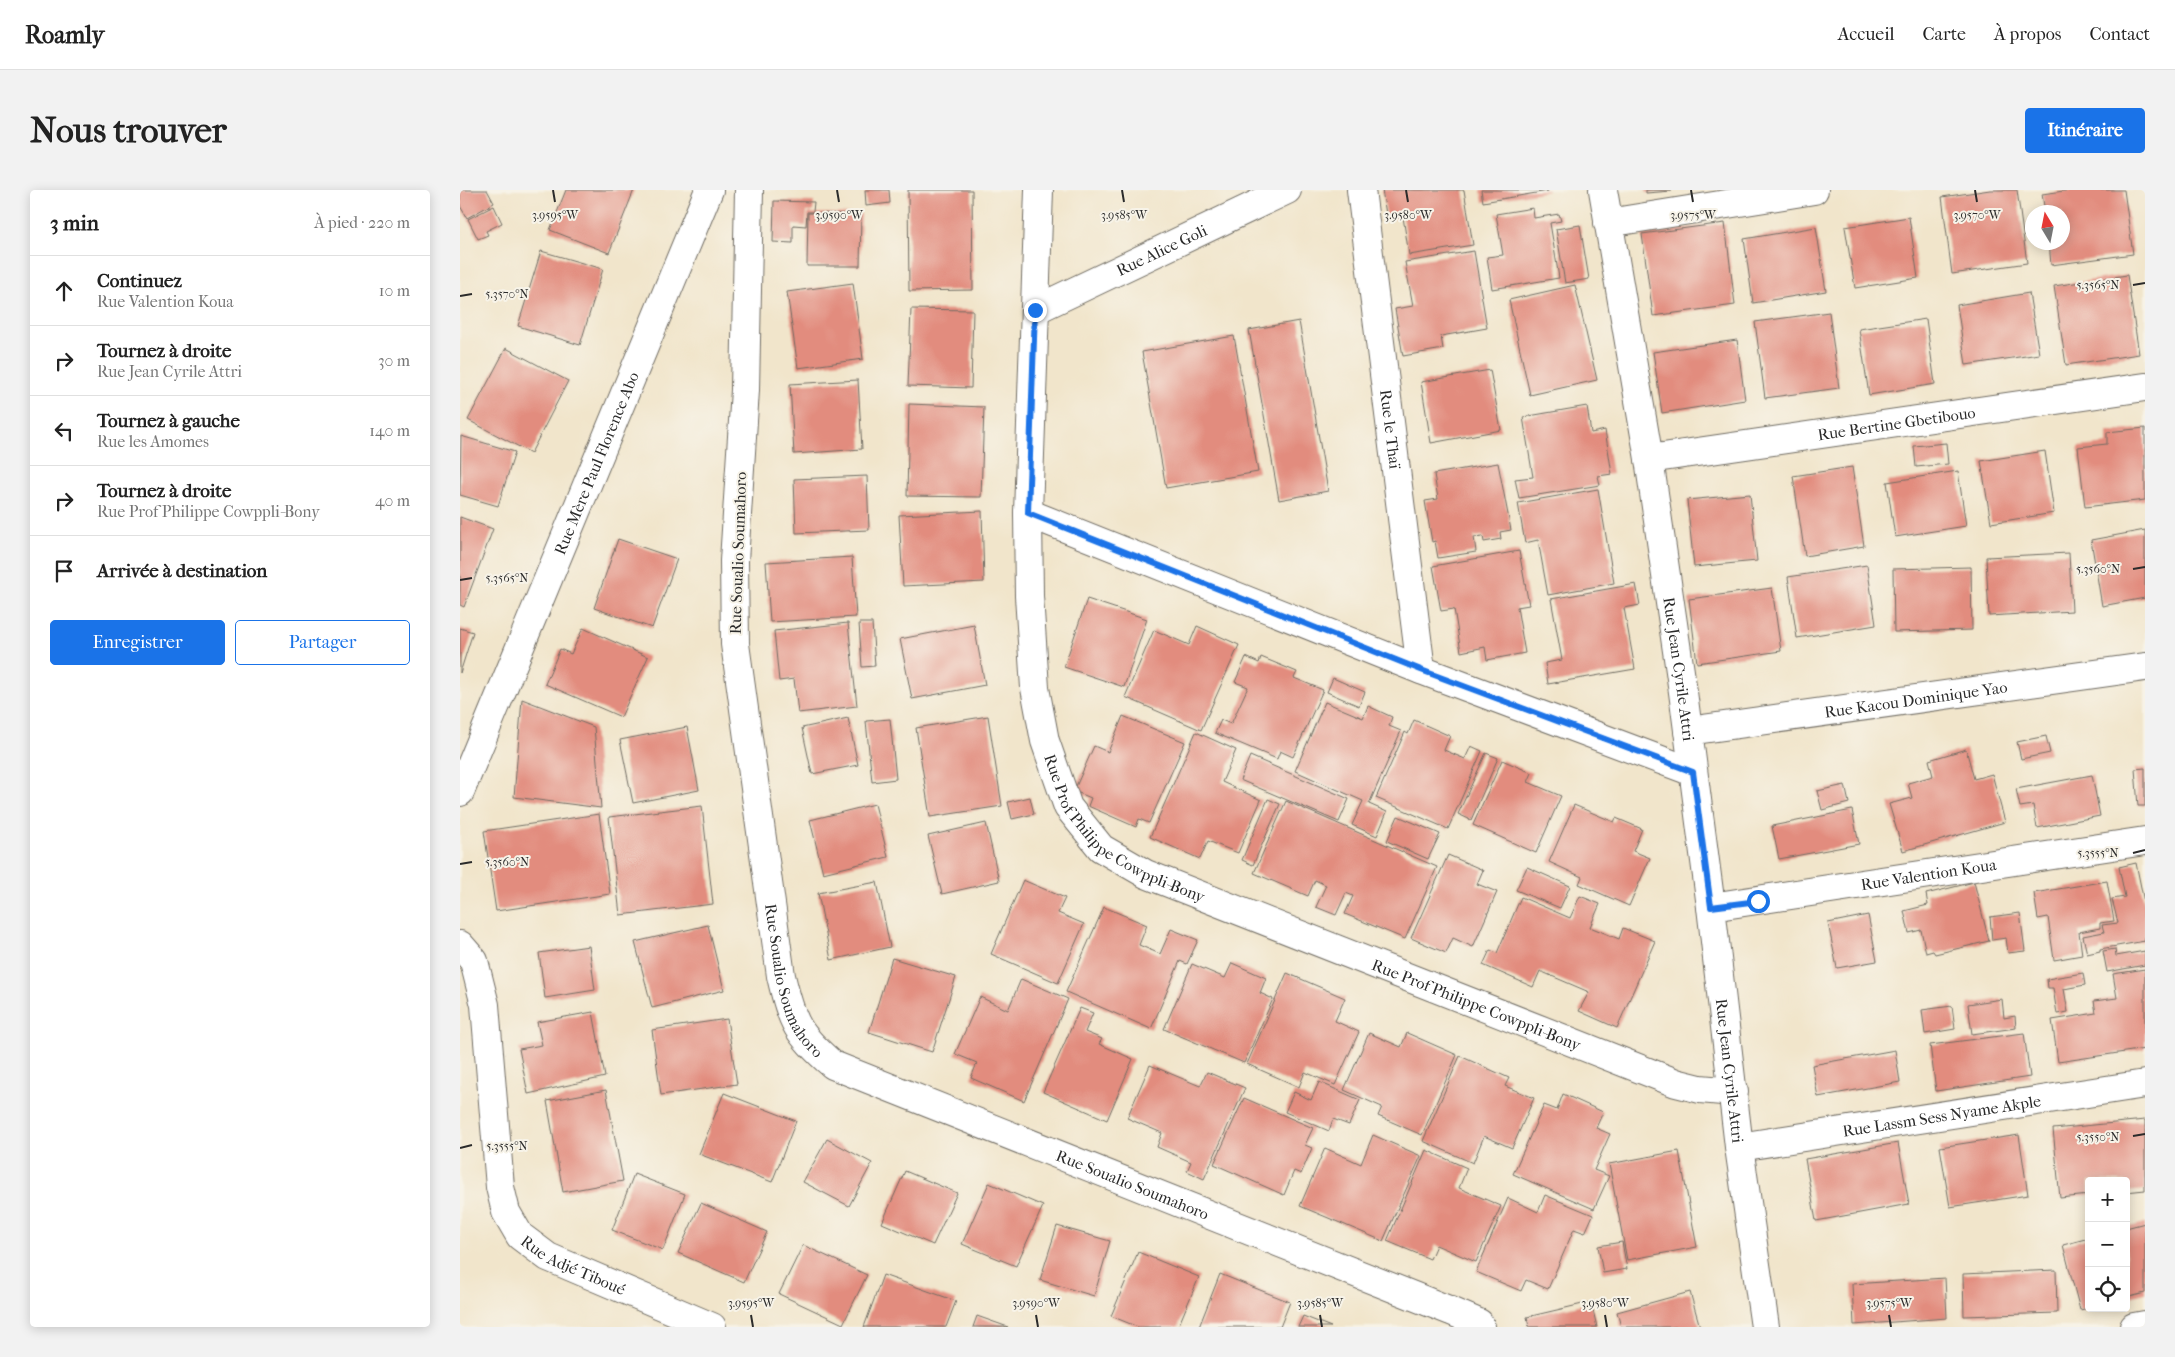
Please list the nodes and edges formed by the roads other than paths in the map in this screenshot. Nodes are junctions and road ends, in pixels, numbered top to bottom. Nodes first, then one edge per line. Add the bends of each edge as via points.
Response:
1 (709, 190) edge
2 (749, 190) edge
3 (1039, 190) edge
4 (1287, 190) edge
5 (1361, 190) edge
6 (1603, 190) edge
7 (1814, 190) edge
8 (1608, 223) junction
9 (1035, 310) junction
10 (2145, 386) edge
11 (1649, 459) junction
12 (1028, 513) junction
13 (2145, 667) edge
14 (1421, 670) junction
15 (1688, 731) junction
16 (1693, 772) junction
17 (460, 792) edge
18 (2145, 841) edge
19 (1711, 907) junction
20 (460, 945) edge
21 (2145, 1084) edge
22 (1734, 1092) junction
23 (1739, 1147) junction
24 (2145, 1325) edge
25 (712, 1327) edge
26 (1481, 1327) edge
27 (1765, 1327) edge
28 (2134, 1327) edge

1 - 17 street, Rue Mère Paul Florence Abo
2 - 26 street, Rue Soualio Soumahoro via 745,390 734,561 735,644 781,976 790,1013 808,1043 834,1065 1451,1310
3 - 9 street, Rue Prof Philippe Cowppli-Bony
4 - 9 street, Rue Alice Goli
5 - 14 street, Rue le Thaï
6 - 8 street, Rue Jean Cyrile Attri
7 - 8 street
8 - 11 street, Rue Jean Cyrile Attri
9 - 12 street, Rue Prof Philippe Cowppli-Bony
10 - 11 street, Rue Bertine Gbetibouo
11 - 15 street, Rue Jean Cyrile Attri
12 - 14 street
12 - 22 street, Rue Prof Philippe Cowppli-Bony via 1036,688 1045,741 1068,807 1101,848 1146,874 1676,1083
13 - 15 street, Rue Kacou Dominique Yao
14 - 16 street
15 - 16 street, Rue Jean Cyrile Attri
16 - 19 street, Rue Jean Cyrile Attri
18 - 19 street, Rue Valention Koua
19 - 22 street, Rue Jean Cyrile Attri
20 - 25 street, Rue Adjé Tiboué via 474,961 485,1005 500,1187 506,1212 520,1236 548,1257
21 - 23 street, Rue Lassm Sess Nyame Akple
22 - 23 street, Rue Jean Cyrile Attri
23 - 27 street, Rue Jean Cyrile Attri
24 - 28 street

